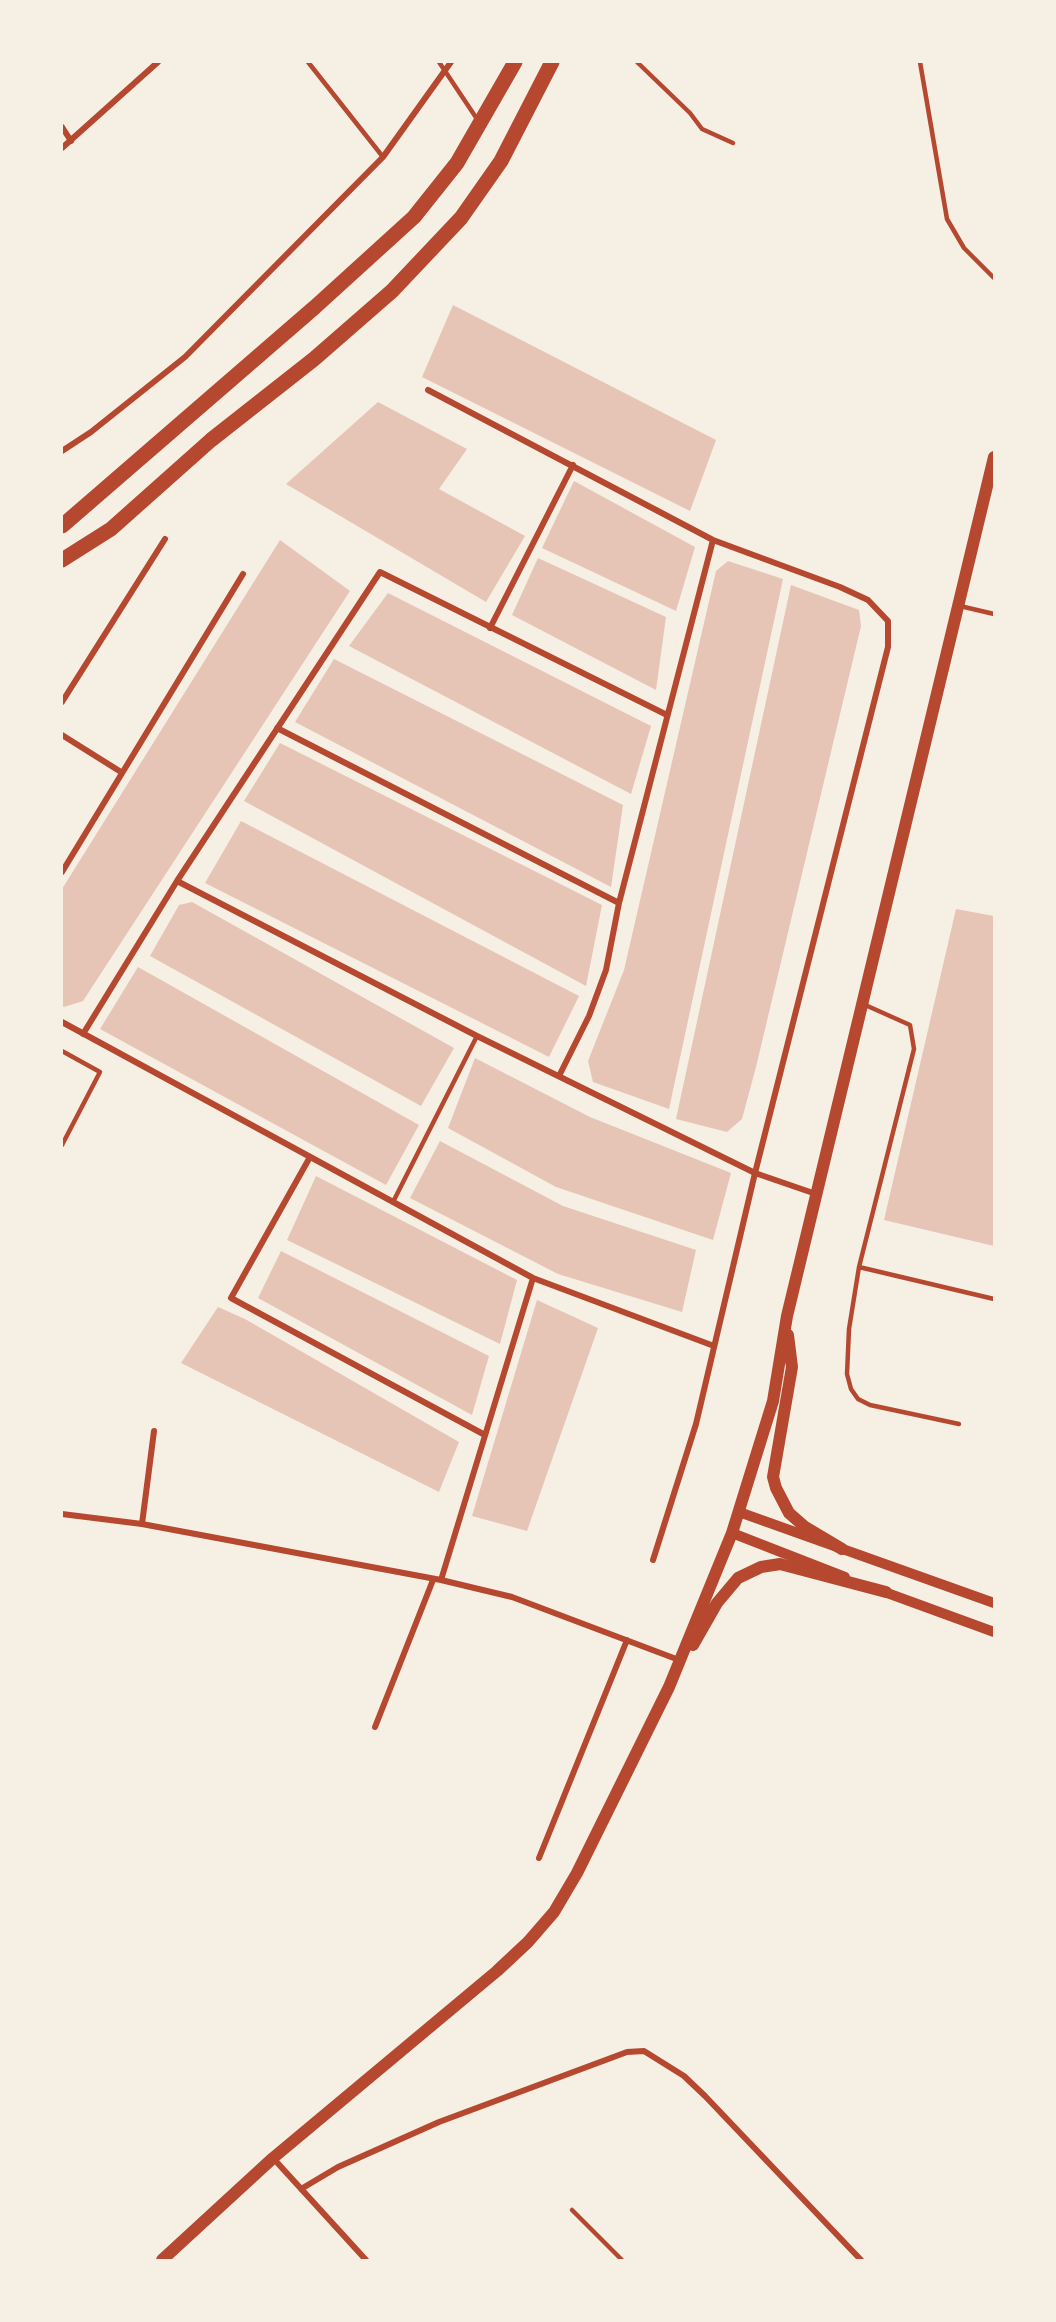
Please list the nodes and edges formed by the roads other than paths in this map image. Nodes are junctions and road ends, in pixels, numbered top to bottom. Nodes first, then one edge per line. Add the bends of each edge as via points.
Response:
1 (158, 62) edge
2 (308, 62) edge
3 (439, 62) edge
4 (450, 62) edge
5 (515, 62) edge
6 (552, 62) edge
7 (637, 62) edge
8 (920, 62) edge
9 (444, 71) junction
10 (480, 124) junction
11 (62, 127) edge
12 (71, 141) junction
13 (733, 142) dead end
14 (62, 148) edge
15 (383, 157) junction
16 (994, 278) edge
17 (428, 390) dead end
18 (62, 451) edge
19 (994, 458) edge
20 (573, 465) junction
21 (62, 526) edge
22 (165, 538) dead end
23 (713, 540) junction
24 (62, 560) edge
25 (243, 574) dead end
26 (957, 605) junction
27 (994, 614) edge
28 (490, 628) junction
29 (62, 702) edge
30 (667, 715) junction
31 (277, 728) junction
32 (62, 735) edge
33 (121, 772) junction
34 (62, 872) edge
35 (177, 881) junction
36 (619, 903) junction
37 (861, 1003) junction
38 (62, 1022) edge
39 (83, 1034) junction
40 (477, 1036) junction
41 (62, 1051) edge
42 (559, 1076) junction
43 (62, 1145) edge
44 (310, 1157) junction
45 (755, 1173) junction
46 (816, 1195) junction
47 (393, 1202) junction
48 (859, 1267) junction
49 (533, 1278) junction
50 (994, 1299) edge
51 (787, 1316) junction
52 (714, 1346) junction
53 (959, 1424) dead end
54 (154, 1431) dead end
55 (485, 1435) junction
56 (739, 1512) junction
57 (62, 1514) edge
58 (142, 1524) junction
59 (732, 1533) junction
60 (843, 1549) junction
61 (653, 1560) dead end
62 (433, 1580) junction
63 (441, 1580) junction
64 (886, 1592) junction
65 (994, 1603) edge
66 (994, 1632) edge
67 (627, 1640) junction
68 (680, 1660) junction
69 (669, 1687) junction
70 (375, 1727) dead end
71 (539, 1858) dead end
72 (273, 2158) junction
73 (301, 2188) junction
74 (572, 2210) dead end
75 (162, 2260) edge
76 (366, 2260) edge
77 (621, 2260) edge
78 (861, 2260) edge

1 - 12 street
2 - 15 lane
3 - 9 lane
4 - 9 street
5 - 10 main road
6 - 24 main road via 501,161 461,218 392,291 211,440 111,529
7 - 13 lane via 702,129
8 - 16 lane via 947,219 964,248
9 - 10 lane
9 - 15 street
10 - 21 main road via 458,164 414,217
11 - 12 street
12 - 14 street
15 - 18 street via 185,357
17 - 20 street
19 - 26 main road
20 - 23 street
20 - 28 street
22 - 29 street
23 - 30 street
23 - 45 street via 840,587 868,600 888,621 888,647
25 - 33 street
26 - 27 lane
26 - 37 main road
28 - 30 street
28 - 31 street via 380,572
30 - 36 street
31 - 35 street
31 - 36 street
32 - 33 street
33 - 34 street
35 - 39 street
35 - 40 street
36 - 42 street via 606,970 589,1016
37 - 46 main road
37 - 48 lane via 910,1025 914,1049
38 - 39 street
39 - 44 street
40 - 42 street
40 - 47 lane
41 - 43 lane via 100,1072
42 - 45 street
44 - 47 street
44 - 55 street via 231,1298
45 - 46 street
45 - 52 street
46 - 51 main road
47 - 49 street
48 - 50 lane
48 - 53 lane via 846,1358 851,1389 858,1399 870,1405
49 - 52 street
49 - 55 street
51 - 56 main road via 773,1401
51 - 60 main road via 792,1367 773,1477 789,1512 805,1527
52 - 61 street via 696,1424
54 - 58 street
55 - 63 street
56 - 59 main road
56 - 60 street
57 - 58 street
58 - 62 street
59 - 64 street
59 - 68 main road
60 - 65 street
62 - 63 street
62 - 70 street
63 - 67 street via 512,1597
64 - 66 street
64 - 69 main road via 780,1564 761,1567 738,1578 717,1603
67 - 68 street
67 - 71 street
68 - 69 main road
69 - 72 main road via 554,1912 497,1971
72 - 73 street
72 - 75 main road
73 - 76 street
73 - 78 street via 439,2122 627,2052 644,2051 684,2076 705,2096
74 - 77 lane

